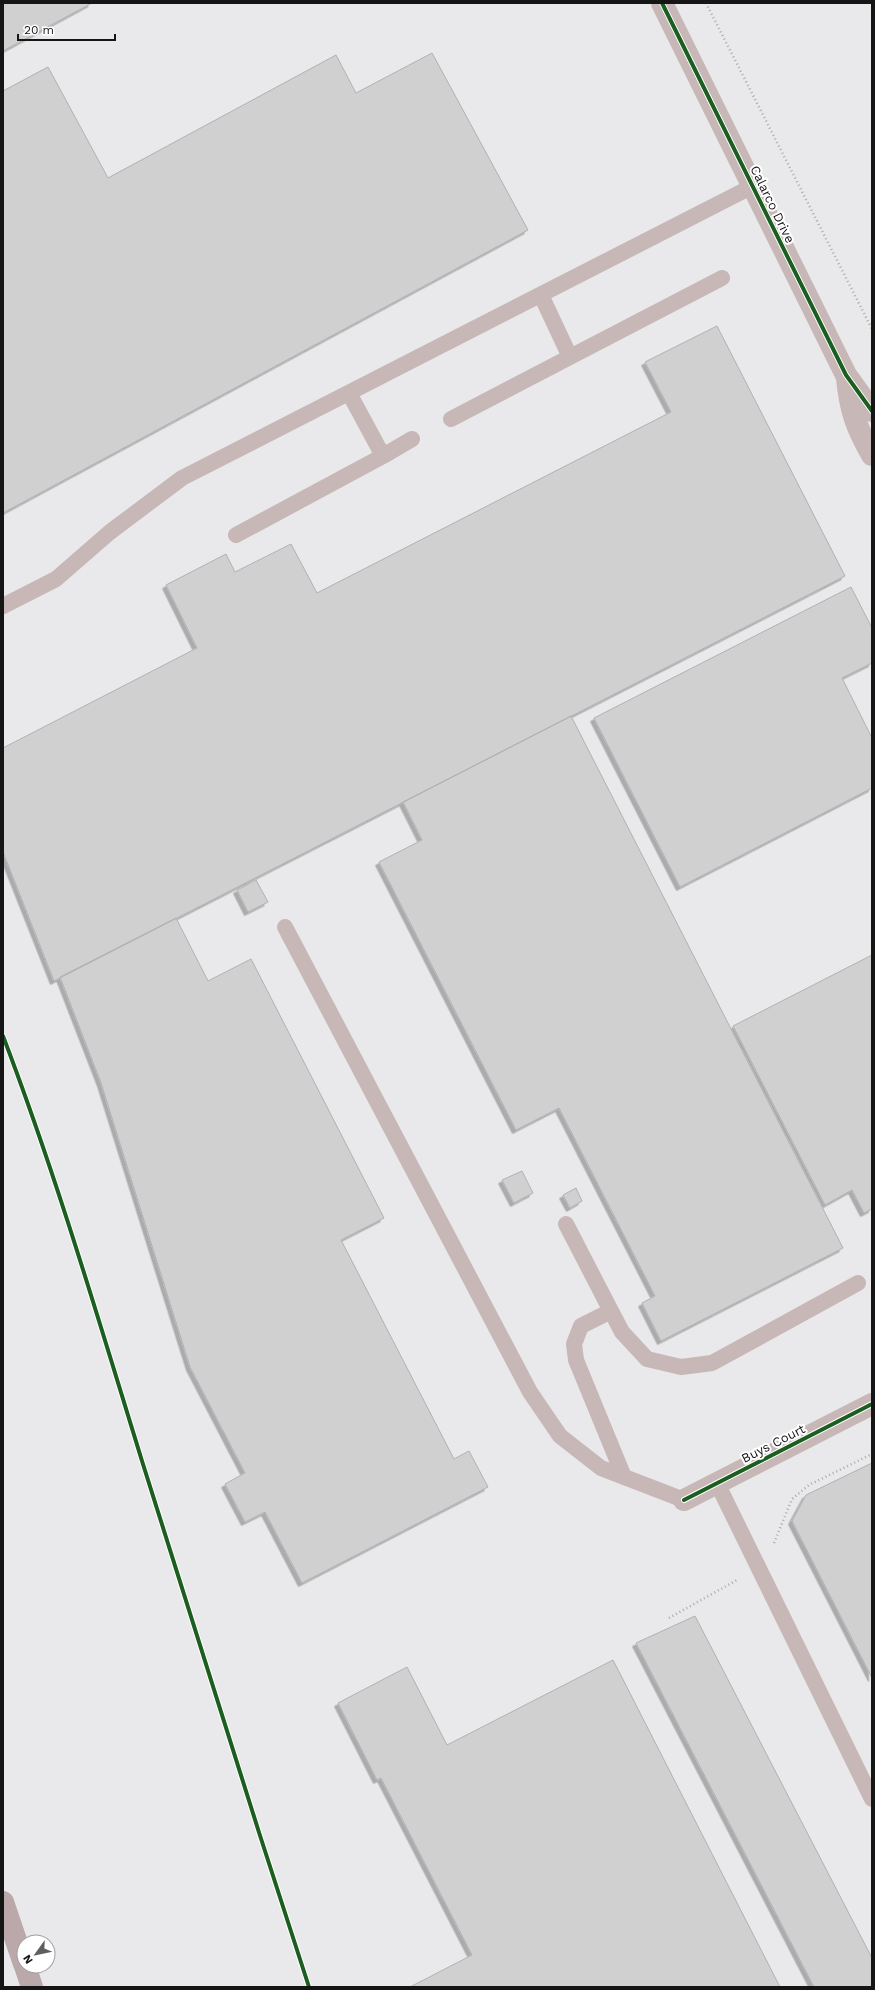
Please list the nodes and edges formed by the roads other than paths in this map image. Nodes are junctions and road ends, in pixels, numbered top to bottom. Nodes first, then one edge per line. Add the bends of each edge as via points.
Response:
1 (662, 3) edge
2 (753, 186) junction
3 (722, 278) dead end
4 (541, 295) junction
5 (570, 357) junction
6 (846, 375) junction
7 (349, 393) junction
8 (872, 411) edge
9 (451, 419) dead end
10 (412, 439) dead end
11 (872, 455) edge
12 (383, 456) junction
13 (236, 536) dead end
14 (3, 606) edge
15 (285, 927) dead end
16 (566, 1224) dead end
17 (858, 1283) dead end
18 (611, 1311) junction
19 (872, 1404) edge
20 (624, 1477) junction
21 (717, 1483) junction
22 (684, 1500) joint
23 (872, 1799) edge
24 (3, 1902) edge
25 (16, 1941) edge
26 (27, 1974) edge
27 (32, 1987) edge

1 - 2 street, Calarco Drive
2 - 4 lane
2 - 6 street, Calarco Drive
3 - 5 lane
4 - 5 lane
4 - 7 lane
5 - 9 lane
6 - 8 street, Calarco Drive
6 - 11 street, Calarco Drive via 849,402 857,428
7 - 12 lane
7 - 14 lane via 182,478 110,532 56,579
10 - 12 lane
12 - 13 lane
15 - 20 lane via 530,1392 560,1436 601,1468
16 - 18 lane
17 - 18 lane via 712,1363 681,1367 647,1359 622,1332
18 - 20 lane via 581,1326 574,1344 576,1360
19 - 21 street, Buys Court
20 - 22 lane
21 - 22 street, Buys Court
21 - 23 lane
24 - 25 highway
26 - 27 highway

